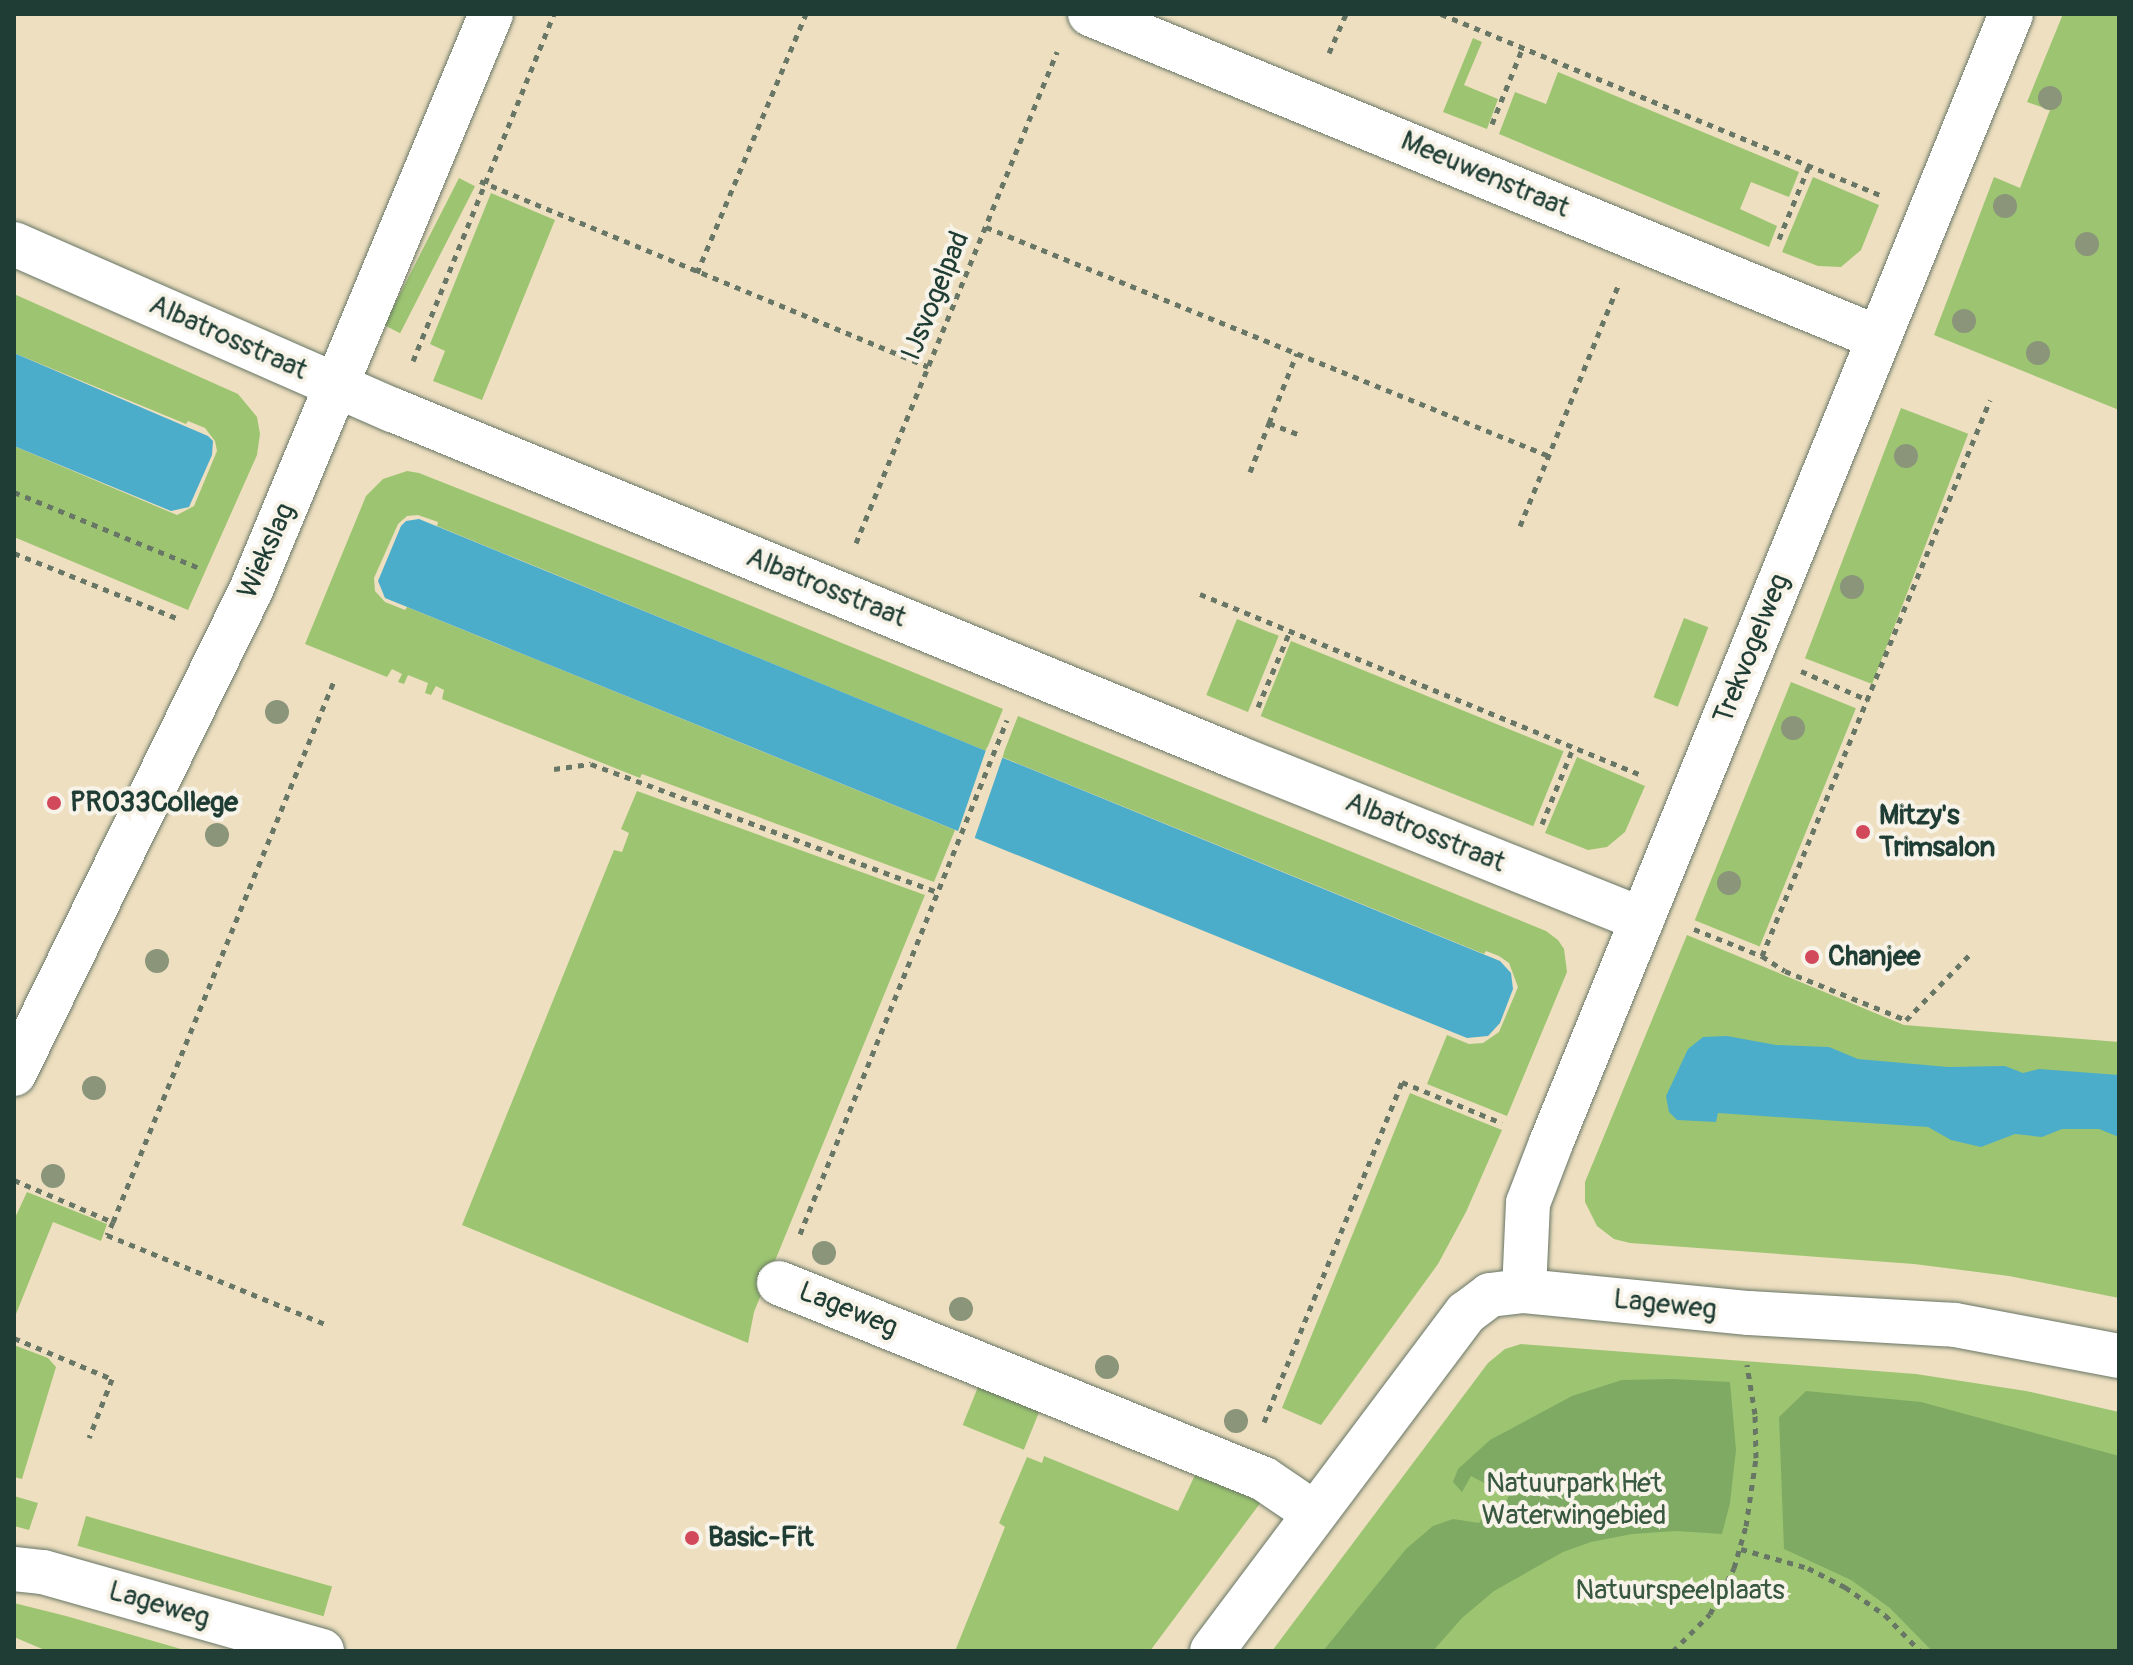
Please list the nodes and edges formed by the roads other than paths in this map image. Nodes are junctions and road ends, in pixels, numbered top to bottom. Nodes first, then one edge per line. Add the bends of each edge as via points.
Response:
1 (491, 14) edge
2 (2011, 14) edge
3 (1075, 28) edge
4 (14, 244) edge
5 (1879, 338) junction
6 (339, 386) junction
7 (1644, 914) junction
8 (14, 1074) edge
9 (779, 1283) road end
10 (1524, 1291) junction
11 (2119, 1356) edge
12 (1314, 1513) junction
13 (24, 1566) edge
14 (322, 1651) edge
15 (1212, 1651) edge

1 - 6 street, Wiekslag
2 - 5 street, Trekvogelweg
3 - 5 street, Meeuwenstraat via 1473,170
4 - 6 street, Albatrosstraat
5 - 7 street, Trekvogelweg
6 - 7 street, Albatrosstraat via 1236,757
6 - 8 street, Wiekslag via 228,639
7 - 10 street, Trekvogelweg via 1528,1203
9 - 12 street, Lageweg via 1244,1470
10 - 11 street, Lageweg via 1749,1313 1955,1325
10 - 12 street, Lageweg via 1490,1295 1466,1313
12 - 15 street, Lageweg
13 - 14 street, Lageweg

